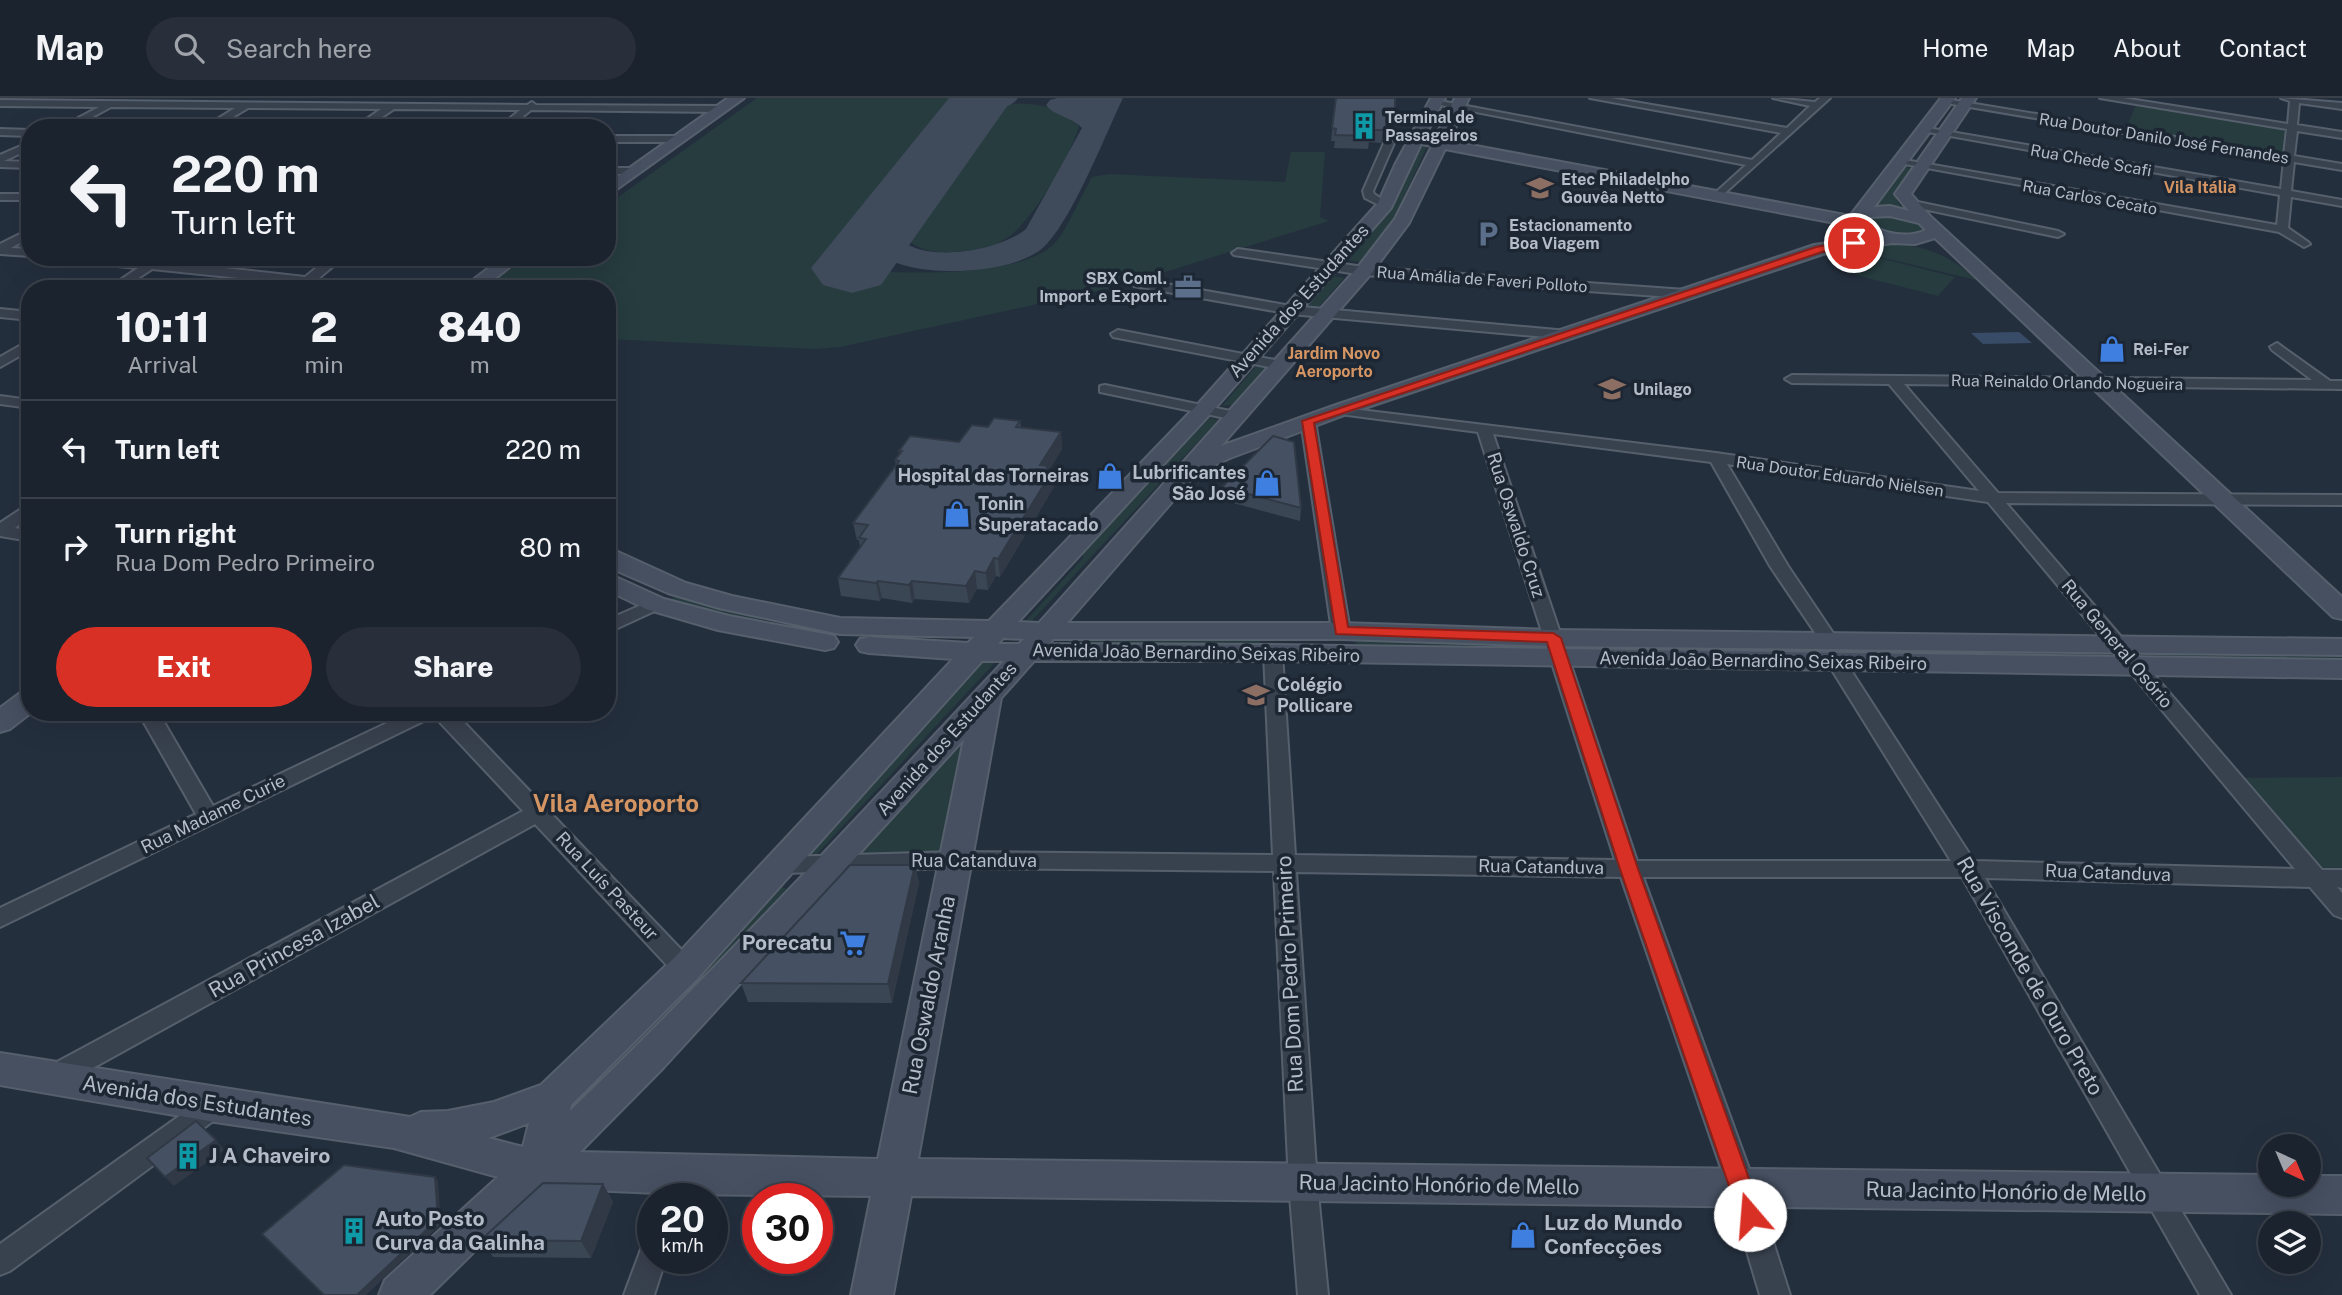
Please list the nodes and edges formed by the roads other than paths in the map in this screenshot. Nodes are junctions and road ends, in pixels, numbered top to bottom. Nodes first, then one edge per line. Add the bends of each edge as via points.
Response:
1 (124, 98) edge
2 (258, 98) edge
3 (404, 98) edge
4 (541, 98) edge
5 (737, 98) edge
6 (1595, 98) edge
7 (1779, 98) edge
8 (2105, 98) edge
9 (2292, 98) edge
10 (1436, 100) edge
11 (1947, 100) edge
12 (1821, 101) edge
13 (1967, 101) edge
14 (0, 103) edge
15 (1460, 103) edge
16 (111, 104) junction
17 (245, 105) junction
18 (2342, 106) edge
19 (391, 107) junction
20 (529, 108) junction
21 (722, 109) junction
22 (2126, 116) junction
23 (82, 119) edge
24 (222, 119) edge
25 (373, 119) edge
26 (515, 119) edge
27 (2294, 127) junction
28 (1923, 130) junction
29 (1787, 131) junction
30 (0, 132) edge
31 (21, 132) edge
32 (1945, 134) junction
33 (2342, 135) edge
34 (1416, 138) junction
35 (616, 139) edge
36 (679, 139) junction
37 (1389, 143) edge
38 (1440, 143) junction
39 (21, 150) edge
40 (2290, 159) junction
41 (0, 162) edge
42 (1899, 162) junction
43 (21, 163) edge
44 (1753, 163) junction
45 (1923, 166) junction
46 (2342, 167) edge
47 (616, 170) edge
48 (635, 171) junction
49 (616, 185) edge
50 (2287, 194) junction
51 (0, 197) edge
52 (21, 197) edge
53 (1717, 197) junction
54 (1908, 202) junction
55 (2342, 204) edge
56 (1385, 205) junction
57 (1857, 219) junction
58 (1930, 225) junction
59 (2282, 229) junction
60 (2058, 234) dead end
61 (21, 235) edge
62 (0, 236) edge
63 (21, 238) edge
64 (1900, 238) junction
65 (2304, 244) dead end
66 (0, 249) edge
67 (1820, 249) junction
68 (21, 252) edge
69 (1238, 253) dead end
70 (1965, 258) junction
71 (148, 266) joint
72 (327, 266) edge
73 (502, 266) edge
74 (1331, 267) junction
75 (1364, 271) junction
76 (127, 280) edge
77 (262, 280) edge
78 (309, 280) edge
79 (482, 280) edge
80 (1138, 283) dead end
81 (1686, 294) junction
82 (1291, 310) junction
83 (0, 313) edge
84 (1325, 314) junction
85 (21, 315) edge
86 (1118, 334) dead end
87 (1568, 335) junction
88 (2277, 347) dead end
89 (21, 350) edge
90 (1248, 359) junction
91 (0, 363) edge
92 (1280, 365) junction
93 (1792, 379) dead end
94 (1893, 380) junction
95 (2095, 382) junction
96 (2326, 384) junction
97 (2342, 384) edge
98 (1105, 389) dead end
99 (2342, 396) edge
100 (0, 400) edge
101 (21, 403) edge
102 (1204, 409) junction
103 (1340, 410) junction
104 (1235, 416) junction
105 (1308, 421) junction
106 (1485, 431) junction
107 (1219, 433) junction
108 (1275, 433) junction
109 (1716, 458) junction
110 (1143, 473) junction
111 (1183, 476) junction
112 (1993, 498) junction
113 (2222, 499) junction
114 (2342, 500) edge
115 (21, 515) edge
116 (1, 530) edge
117 (21, 534) edge
118 (616, 560) edge
119 (616, 584) edge
120 (655, 604) junction
121 (2342, 611) edge
122 (797, 618) junction
123 (616, 623) edge
124 (760, 631) junction
125 (1341, 631) junction
126 (986, 640) junction
127 (1036, 641) junction
128 (2118, 645) junction
129 (2342, 647) edge
130 (1557, 648) junction
131 (1832, 650) junction
132 (1273, 653) junction
133 (2136, 666) junction
134 (2342, 669) edge
135 (987, 695) junction
136 (21, 707) edge
137 (153, 721) edge
138 (408, 721) edge
139 (451, 721) edge
140 (0, 722) edge
141 (538, 813) junction
142 (208, 816) junction
143 (956, 860) junction
144 (835, 862) junction
145 (1283, 863) junction
146 (782, 865) junction
147 (1629, 869) junction
148 (1968, 869) junction
149 (2317, 879) junction
150 (2342, 879) edge
151 (2342, 909) edge
152 (0, 918) edge
153 (685, 969) junction
154 (0, 1069) edge
155 (50, 1078) junction
156 (554, 1097) junction
157 (215, 1105) junction
158 (394, 1130) junction
159 (537, 1169) junction
160 (894, 1178) junction
161 (645, 1183) edge
162 (1303, 1183) junction
163 (728, 1185) edge
164 (1742, 1188) junction
165 (2157, 1194) junction
166 (2342, 1195) edge
167 (0, 1261) edge
168 (646, 1274) edge
169 (407, 1291) edge
170 (639, 1295) edge
171 (872, 1295) edge
172 (1313, 1295) edge
173 (1775, 1295) edge
174 (2216, 1295) edge

1 - 16 street
2 - 17 street
3 - 19 street
4 - 20 street
5 - 21 main road
6 - 29 street
7 - 12 street
8 - 22 street
9 - 18 street
9 - 27 street
10 - 15 street
10 - 34 main road, Avenida dos Estudantes
11 - 13 street, Rua Doutor Danilo José Fernandes
11 - 28 main road
12 - 29 street
13 - 22 street, Rua Doutor Danilo José Fernandes
13 - 32 main road
14 - 16 street
15 - 38 main road, Avenida dos Estudantes
15 - 44 street
16 - 17 street
16 - 23 street
17 - 19 street
17 - 24 street
19 - 20 street
19 - 25 street
20 - 21 street
20 - 26 street
21 - 36 main road
22 - 27 street
22 - 40 street, Rua Doutor Danilo José Fernandes
27 - 33 street
27 - 40 street
28 - 32 street, Rua Chede Scafi
28 - 42 main road
29 - 44 street
30 - 31 street
32 - 45 main road
32 - 50 street, Rua Chede Scafi
34 - 38 main road
34 - 56 main road, Avenida dos Estudantes
35 - 36 street
36 - 48 main road
37 - 56 street via 1368,191
38 - 53 main road
38 - 75 main road, Avenida dos Estudantes via 1403,220
39 - 41 street
40 - 46 street, Rua Doutor Danilo José Fernandes
40 - 50 street
41 - 43 street
42 - 45 street, Rua Carlos Cecato
42 - 57 main road
44 - 53 street
45 - 54 main road via 1903,194
45 - 59 street, Rua Carlos Cecato
47 - 48 street
48 - 49 main road
50 - 55 street, Rua Chede Scafi
50 - 59 street
51 - 52 street
53 - 57 main road
54 - 58 main road
54 - 60 street
56 - 74 main road, Avenida dos Estudantes
57 - 58 main road via 1890,211
57 - 64 main road via 1869,231
57 - 67 main road
58 - 64 main road via 1928,237
58 - 70 main road
59 - 65 street
61 - 62 street
63 - 66 street
64 - 67 main road
64 - 70 main road
66 - 68 street
67 - 81 main road
69 - 74 street, Rua Amália de Faveri Polloto
70 - 95 main road
71 - 76 street
71 - 77 street
72 - 78 street
73 - 79 main road
74 - 75 street, Rua Amália de Faveri Polloto
74 - 82 main road, Avenida dos Estudantes
75 - 81 street, Rua Amália de Faveri Polloto
75 - 84 main road, Avenida dos Estudantes
80 - 82 street
81 - 87 main road
82 - 84 street
82 - 90 main road, Avenida dos Estudantes
83 - 85 street
84 - 87 street
84 - 92 main road, Avenida dos Estudantes
86 - 90 street
87 - 103 main road
88 - 96 street
89 - 91 street
90 - 92 street
90 - 102 main road, Avenida dos Estudantes
92 - 104 main road, Avenida dos Estudantes
93 - 94 street, Rua Reinaldo Orlando Nogueira
94 - 95 street, Rua Reinaldo Orlando Nogueira
94 - 112 street, Rua General Osório
95 - 96 street, Rua Reinaldo Orlando Nogueira
95 - 113 main road
96 - 97 street, Rua Reinaldo Orlando Nogueira
96 - 99 street
98 - 102 street
100 - 101 street
102 - 104 street
102 - 110 main road, Avenida dos Estudantes
103 - 105 main road
103 - 106 street, Rua Doutor Eduardo Nielsen
104 - 107 main road, Avenida dos Estudantes
105 - 108 main road
105 - 125 street
106 - 109 street, Rua Doutor Eduardo Nielsen
106 - 130 street, Rua Oswaldo Cruz
107 - 108 main road via 1245,439
107 - 111 main road, Avenida dos Estudantes
108 - 111 main road via 1222,453
109 - 112 street, Rua Doutor Eduardo Nielsen
109 - 131 street, Rua Visconde de Ouro Preto
110 - 111 main road
110 - 126 main road, Avenida dos Estudantes
111 - 127 main road, Avenida dos Estudantes
112 - 113 street, Rua Doutor Eduardo Nielsen
112 - 128 street, Rua General Osório
113 - 114 street, Rua Doutor Eduardo Nielsen
113 - 121 main road
115 - 116 street
116 - 117 street
118 - 122 main road via 677,588
119 - 120 main road
120 - 123 street
120 - 124 main road
122 - 124 main road
122 - 126 main road
124 - 126 main road via 826,642
125 - 127 main road, Avenida João Bernardino Seixas Ribeiro
125 - 130 main road, Avenida João Bernardino Seixas Ribeiro
126 - 127 main road, Avenida João Bernardino Seixas Ribeiro
126 - 146 main road, Avenida dos Estudantes
127 - 132 main road, Avenida João Bernardino Seixas Ribeiro
127 - 135 main road, Avenida dos Estudantes
128 - 129 main road, Avenida João Bernardino Seixas Ribeiro
128 - 131 main road, Avenida João Bernardino Seixas Ribeiro
128 - 133 street, Rua General Osório
130 - 131 main road, Avenida João Bernardino Seixas Ribeiro
130 - 132 main road, Avenida João Bernardino Seixas Ribeiro
130 - 147 street, Rua Oswaldo Cruz
131 - 133 main road, Avenida João Bernardino Seixas Ribeiro
131 - 148 street, Rua Visconde de Ouro Preto
132 - 145 street, Rua Dom Pedro Primeiro
133 - 134 main road, Avenida João Bernardino Seixas Ribeiro
133 - 149 street, Rua General Osório
135 - 143 main road, Rua Oswaldo Aranha
135 - 144 main road, Avenida dos Estudantes
136 - 140 main road
137 - 142 street
138 - 142 street, Rua Madame Curie
139 - 141 street, Rua Luís Pasteur
141 - 153 street, Rua Luís Pasteur
141 - 155 street, Rua Princesa Izabel
142 - 152 street, Rua Madame Curie
143 - 144 street, Rua Catanduva
143 - 145 street, Rua Catanduva
143 - 160 main road, Rua Oswaldo Aranha
144 - 146 street, Rua Catanduva
144 - 159 main road, Avenida dos Estudantes
145 - 147 street, Rua Catanduva
145 - 162 street, Rua Dom Pedro Primeiro
146 - 153 main road, Avenida dos Estudantes
147 - 148 street, Rua Catanduva
147 - 164 street, Rua Oswaldo Cruz
148 - 149 street, Rua Catanduva
148 - 165 street, Rua Visconde de Ouro Preto
149 - 150 street, Rua Catanduva
149 - 151 street, Rua General Osório
153 - 156 main road, Avenida dos Estudantes
154 - 155 main road, Avenida dos Estudantes
155 - 157 main road, Avenida dos Estudantes
156 - 158 main road, Avenida dos Estudantes via 495,1119 448,1129
156 - 159 main road
157 - 158 main road, Avenida dos Estudantes
157 - 167 street
158 - 159 main road, Avenida dos Estudantes
159 - 161 main road, Rua Jacinto Honório de Mello
159 - 169 main road
160 - 162 main road, Rua Jacinto Honório de Mello
160 - 163 main road, Rua Jacinto Honório de Mello
160 - 171 main road, Rua Oswaldo Aranha
162 - 164 main road, Rua Jacinto Honório de Mello
162 - 172 street, Rua Dom Pedro Primeiro
164 - 165 main road, Rua Jacinto Honório de Mello
164 - 173 street, Rua Oswaldo Cruz
165 - 166 main road, Rua Jacinto Honório de Mello
165 - 174 street, Rua Visconde de Ouro Preto
168 - 170 street

